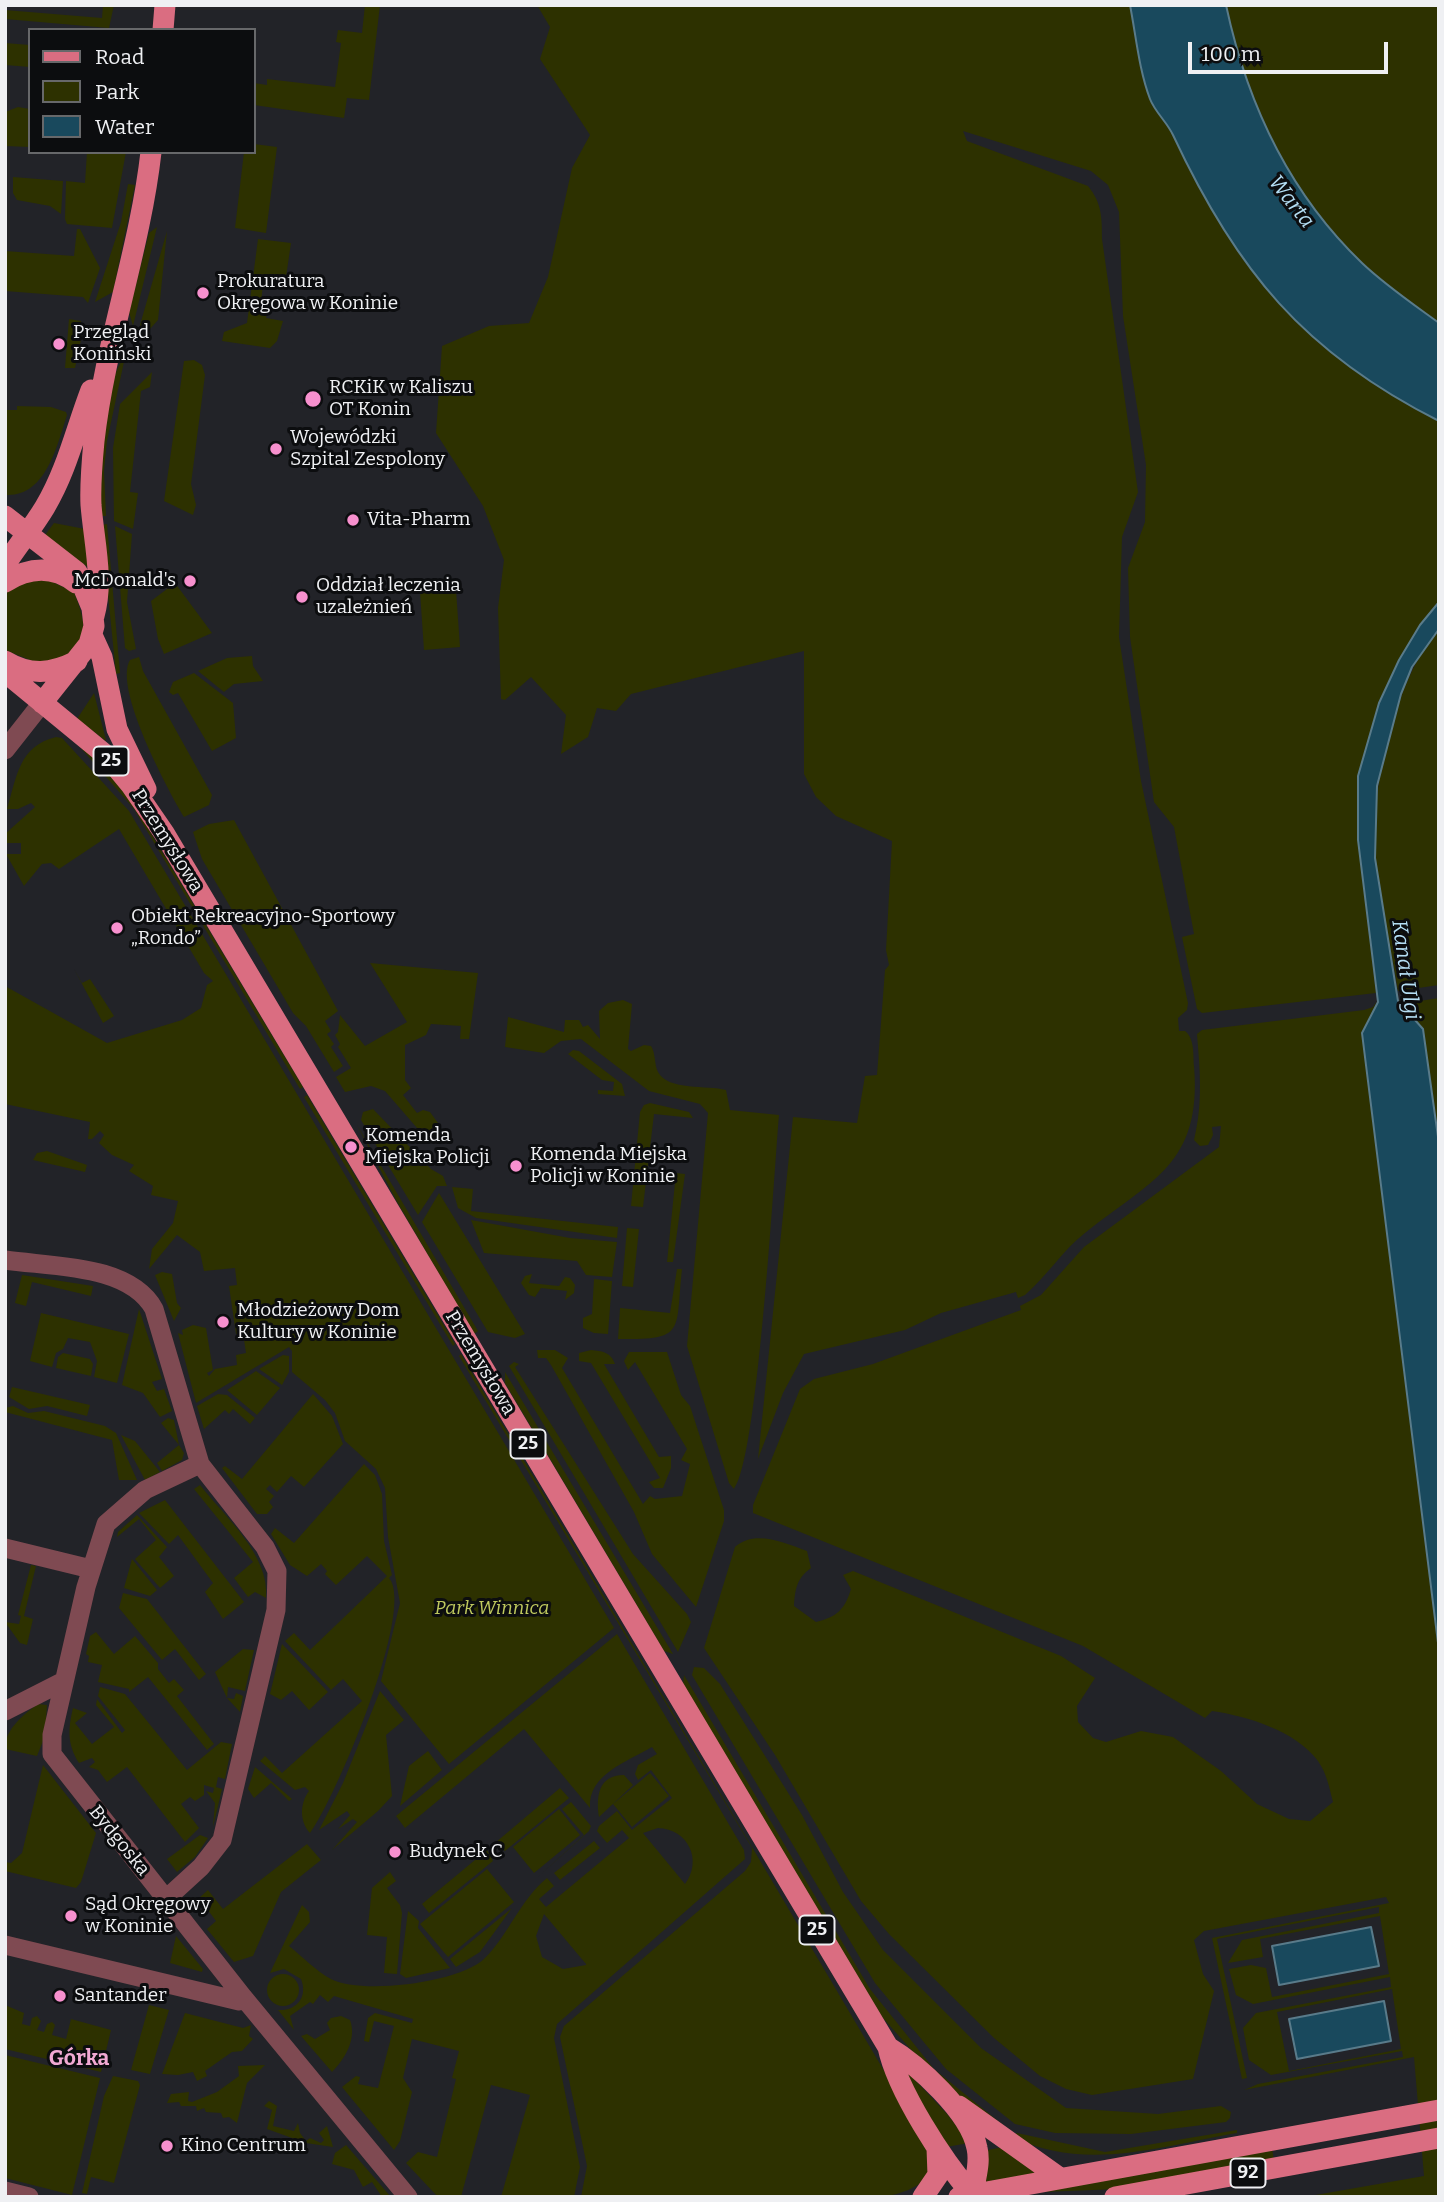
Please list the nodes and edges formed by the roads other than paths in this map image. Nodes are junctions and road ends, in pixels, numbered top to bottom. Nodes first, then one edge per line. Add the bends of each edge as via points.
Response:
1 (165, 5) edge
2 (163, 28) edge
3 (151, 154) edge
4 (112, 339) junction
5 (5, 516) edge
6 (27, 534) junction
7 (5, 565) edge
8 (5, 582) edge
9 (86, 592) junction
10 (93, 626) junction
11 (79, 660) junction
12 (5, 661) edge
13 (5, 672) edge
14 (42, 704) junction
15 (5, 750) edge
16 (164, 833) junction
17 (5, 1260) edge
18 (200, 1464) junction
19 (5, 1548) edge
20 (91, 1569) junction
21 (64, 1681) junction
22 (5, 1711) edge
23 (166, 1899) junction
24 (5, 1945) edge
25 (243, 1997) junction
26 (888, 2048) junction
27 (949, 2100) junction
28 (1439, 2110) edge
29 (1439, 2138) edge
30 (936, 2143) junction
31 (1060, 2178) junction
32 (5, 2191) edge
33 (968, 2196) edge
34 (29, 2197) edge
35 (408, 2197) edge
36 (923, 2197) edge
37 (1115, 2197) edge

1 - 2 main road
3 - 4 main road via 137,237
4 - 6 main road via 72,449 46,506
4 - 10 main road via 92,464 98,563
5 - 6 main road, 25
6 - 7 main road
6 - 9 main road, 25 via 77,572
8 - 9 main road via 38,569 73,580
9 - 10 main road, 25
10 - 11 main road
10 - 16 main road, Przemysłowa / 25 via 117,729
11 - 12 main road via 48,672 32,672
11 - 14 main road
13 - 14 main road, 25
14 - 15 street
14 - 16 main road, Przemysłowa / 25 via 107,756
16 - 26 main road, Przemysłowa / 25
17 - 18 street via 114,1276 142,1292 154,1309
18 - 20 street, Bydgoska via 145,1490 106,1524
18 - 23 street via 265,1547 277,1571 278,1592 222,1840
19 - 20 street
20 - 21 street, Bydgoska
21 - 22 street
21 - 23 street, Bydgoska via 52,1754
23 - 25 street, Bydgoska
24 - 25 street via 239,2001
25 - 35 street, Bydgoska
26 - 27 main road, Przemysłowa / 25 via 905,2057
26 - 30 main road, Przemysłowa / 25 via 892,2067
27 - 31 main road, 25
27 - 33 main road, Przemysłowa / 25 via 977,2147 978,2169
28 - 31 main road, 92
29 - 37 main road, 92
30 - 33 main road, Przemysłowa
30 - 36 main road, 25 via 940,2169
31 - 33 main road, 92
32 - 34 street

